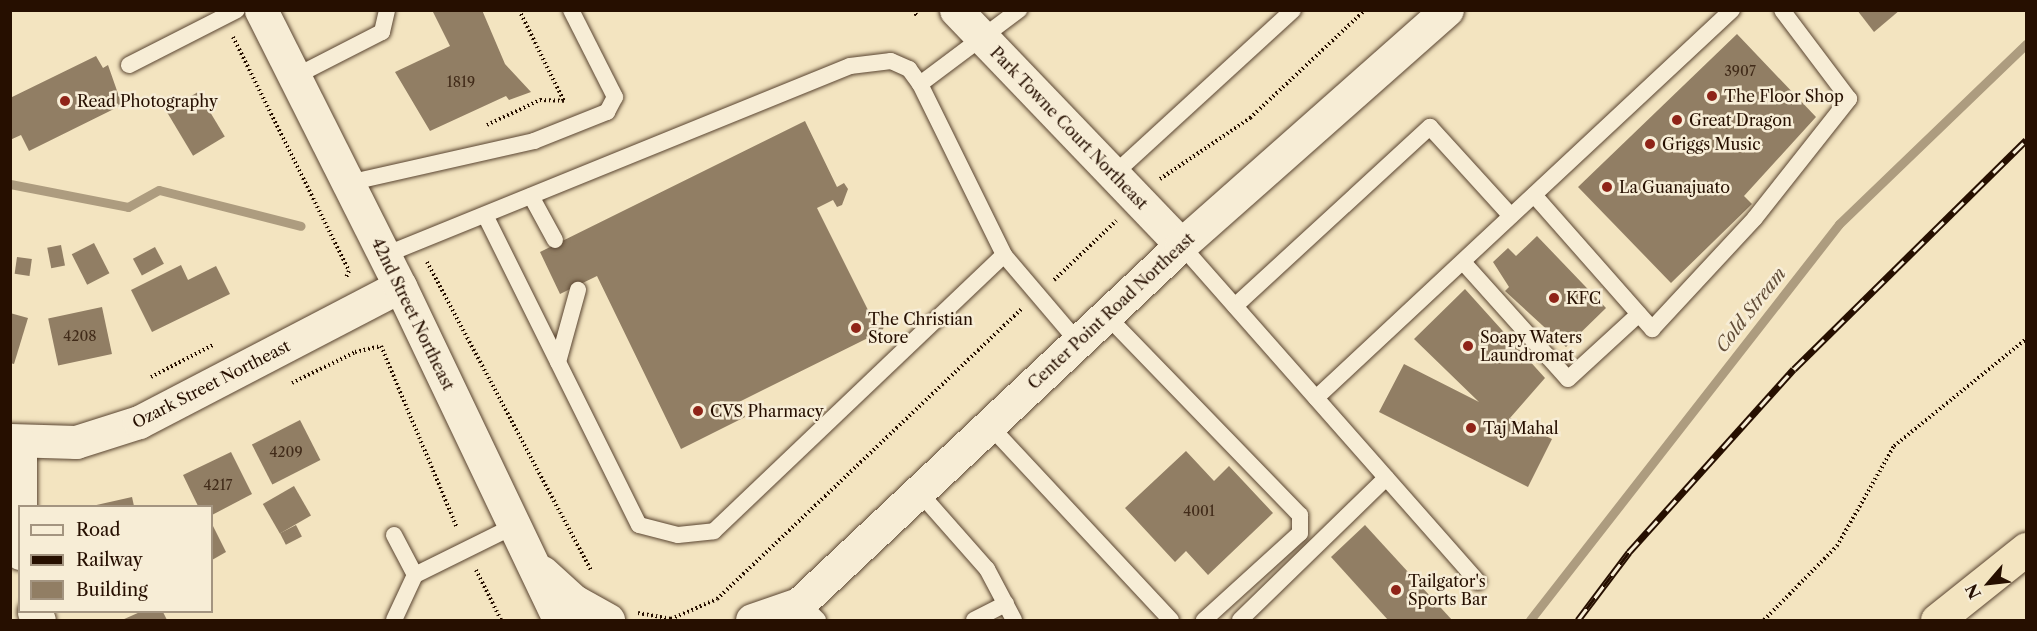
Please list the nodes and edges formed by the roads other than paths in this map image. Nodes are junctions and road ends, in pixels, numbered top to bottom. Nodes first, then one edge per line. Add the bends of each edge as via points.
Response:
1 (261, 10) edge
2 (387, 10) edge
3 (571, 10) edge
4 (956, 10) edge
5 (1019, 10) edge
6 (1293, 10) edge
7 (1447, 10) edge
8 (1732, 10) edge
9 (1782, 10) edge
10 (230, 14) edge
11 (984, 40) junction
12 (129, 65) dead end
13 (294, 77) junction
14 (920, 84) junction
15 (1113, 174) junction
16 (348, 183) junction
17 (1534, 195) junction
18 (531, 196) junction
19 (485, 215) junction
20 (1511, 216) junction
21 (555, 240) dead end
22 (1181, 245) junction
23 (385, 255) junction
24 (1004, 255) junction
25 (1463, 262) junction
26 (400, 286) junction
27 (578, 290) dead end
28 (1235, 306) junction
29 (1639, 314) junction
30 (1106, 315) junction
31 (1078, 342) junction
32 (558, 362) junction
33 (1316, 398) junction
34 (989, 425) junction
35 (15, 441) edge
36 (1386, 478) junction
37 (919, 492) junction
38 (18, 508) edge
39 (514, 526) junction
40 (394, 535) dead end
41 (2026, 549) edge
42 (531, 562) junction
43 (415, 575) junction
44 (1478, 582) dead end
45 (1006, 604) junction
46 (800, 615) edge
47 (620, 616) edge
48 (400, 618) edge
49 (559, 621) edge
50 (752, 621) edge
51 (974, 621) edge
52 (1014, 621) edge
53 (1171, 621) edge
54 (1204, 621) edge
55 (1240, 621) edge
56 (1937, 621) edge

1 - 13 street, 42nd Street Northeast
2 - 13 lane via 382,32
3 - 16 lane via 615,97 607,112 534,141
4 - 11 street, Park Towne Court Northeast
5 - 11 lane
6 - 15 lane
7 - 22 street, Center Point Road Northeast
8 - 17 lane
9 - 29 lane via 1849,99 1755,218 1652,329
10 - 12 lane
11 - 14 lane
11 - 15 street, Park Towne Court Northeast
13 - 16 street, 42nd Street Northeast
14 - 18 lane via 909,69 891,61 850,66
14 - 24 lane
15 - 22 street, Park Towne Court Northeast
16 - 23 street, 42nd Street Northeast
17 - 20 lane
17 - 29 lane
18 - 19 lane
18 - 21 lane
19 - 23 lane
19 - 32 lane
20 - 25 lane
20 - 28 lane via 1430,127
22 - 28 lane
22 - 30 street, Center Point Road Northeast
23 - 26 street, 42nd Street Northeast
24 - 31 lane
24 - 32 lane via 714,531 678,535 639,525
25 - 29 lane via 1568,379
25 - 33 lane
26 - 35 street, Ozark Street Northeast via 139,422 76,442
26 - 39 street, 42nd Street Northeast
27 - 32 lane
28 - 33 lane
30 - 31 street, Center Point Road Northeast
30 - 54 lane via 1300,515 1300,533
31 - 34 street, Center Point Road Northeast
33 - 36 lane
34 - 37 street, Center Point Road Northeast
34 - 53 lane
35 - 38 street
36 - 44 lane
36 - 55 lane
37 - 45 lane via 987,569
37 - 46 street, Center Point Road Northeast
39 - 42 street, 42nd Street Northeast
39 - 43 lane
40 - 43 lane
41 - 56 highway
42 - 47 street via 574,601
42 - 49 street, 42nd Street Northeast
43 - 48 lane
45 - 51 lane
45 - 52 lane
46 - 50 street

